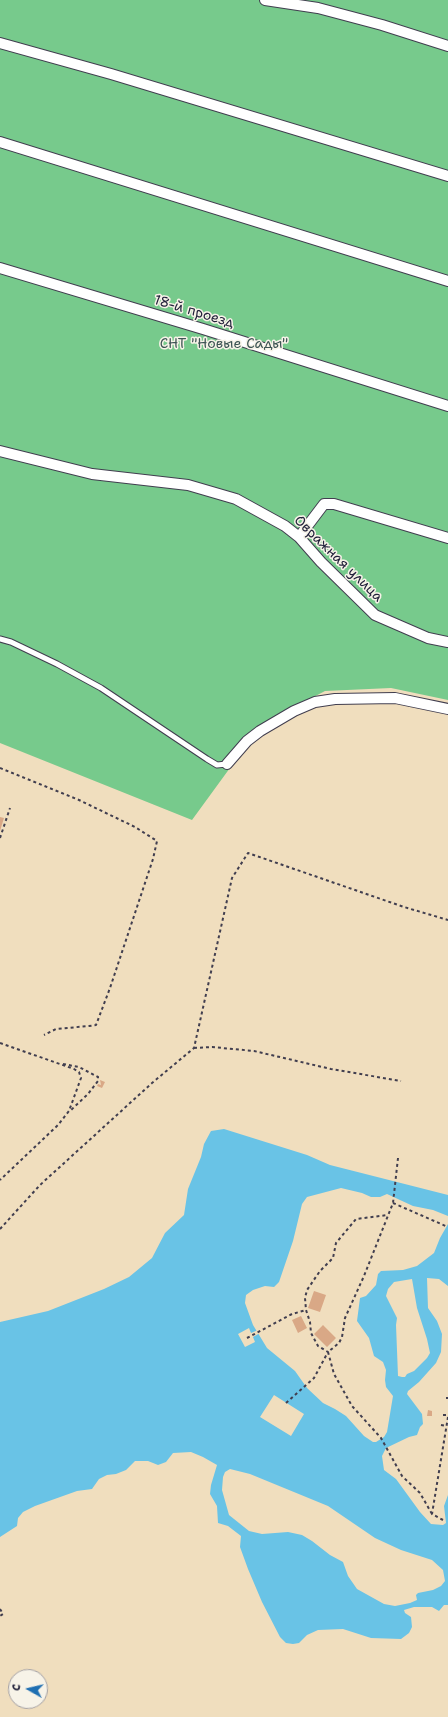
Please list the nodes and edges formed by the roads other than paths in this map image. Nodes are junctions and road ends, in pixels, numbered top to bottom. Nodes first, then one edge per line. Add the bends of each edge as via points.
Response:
1 (265, 0) edge
2 (0, 43) edge
3 (448, 46) edge
4 (0, 142) edge
5 (448, 176) edge
6 (0, 268) edge
7 (448, 281) edge
8 (448, 406) edge
9 (0, 451) edge
10 (299, 537) junction
11 (448, 538) edge
12 (0, 639) edge
13 (448, 642) edge
14 (448, 709) edge
15 (227, 764) joint

1 - 3 street via 318,8
2 - 5 street
4 - 7 street
6 - 8 street, 18-й проезд
9 - 10 street, Овражная улица via 92,474 188,485 236,499 285,526
10 - 11 street via 324,504 334,504
10 - 13 street, Овражная улица via 375,615 428,638
12 - 15 lane via 57,664 101,688 207,759 217,765
14 - 15 street via 395,698 315,702 260,730

